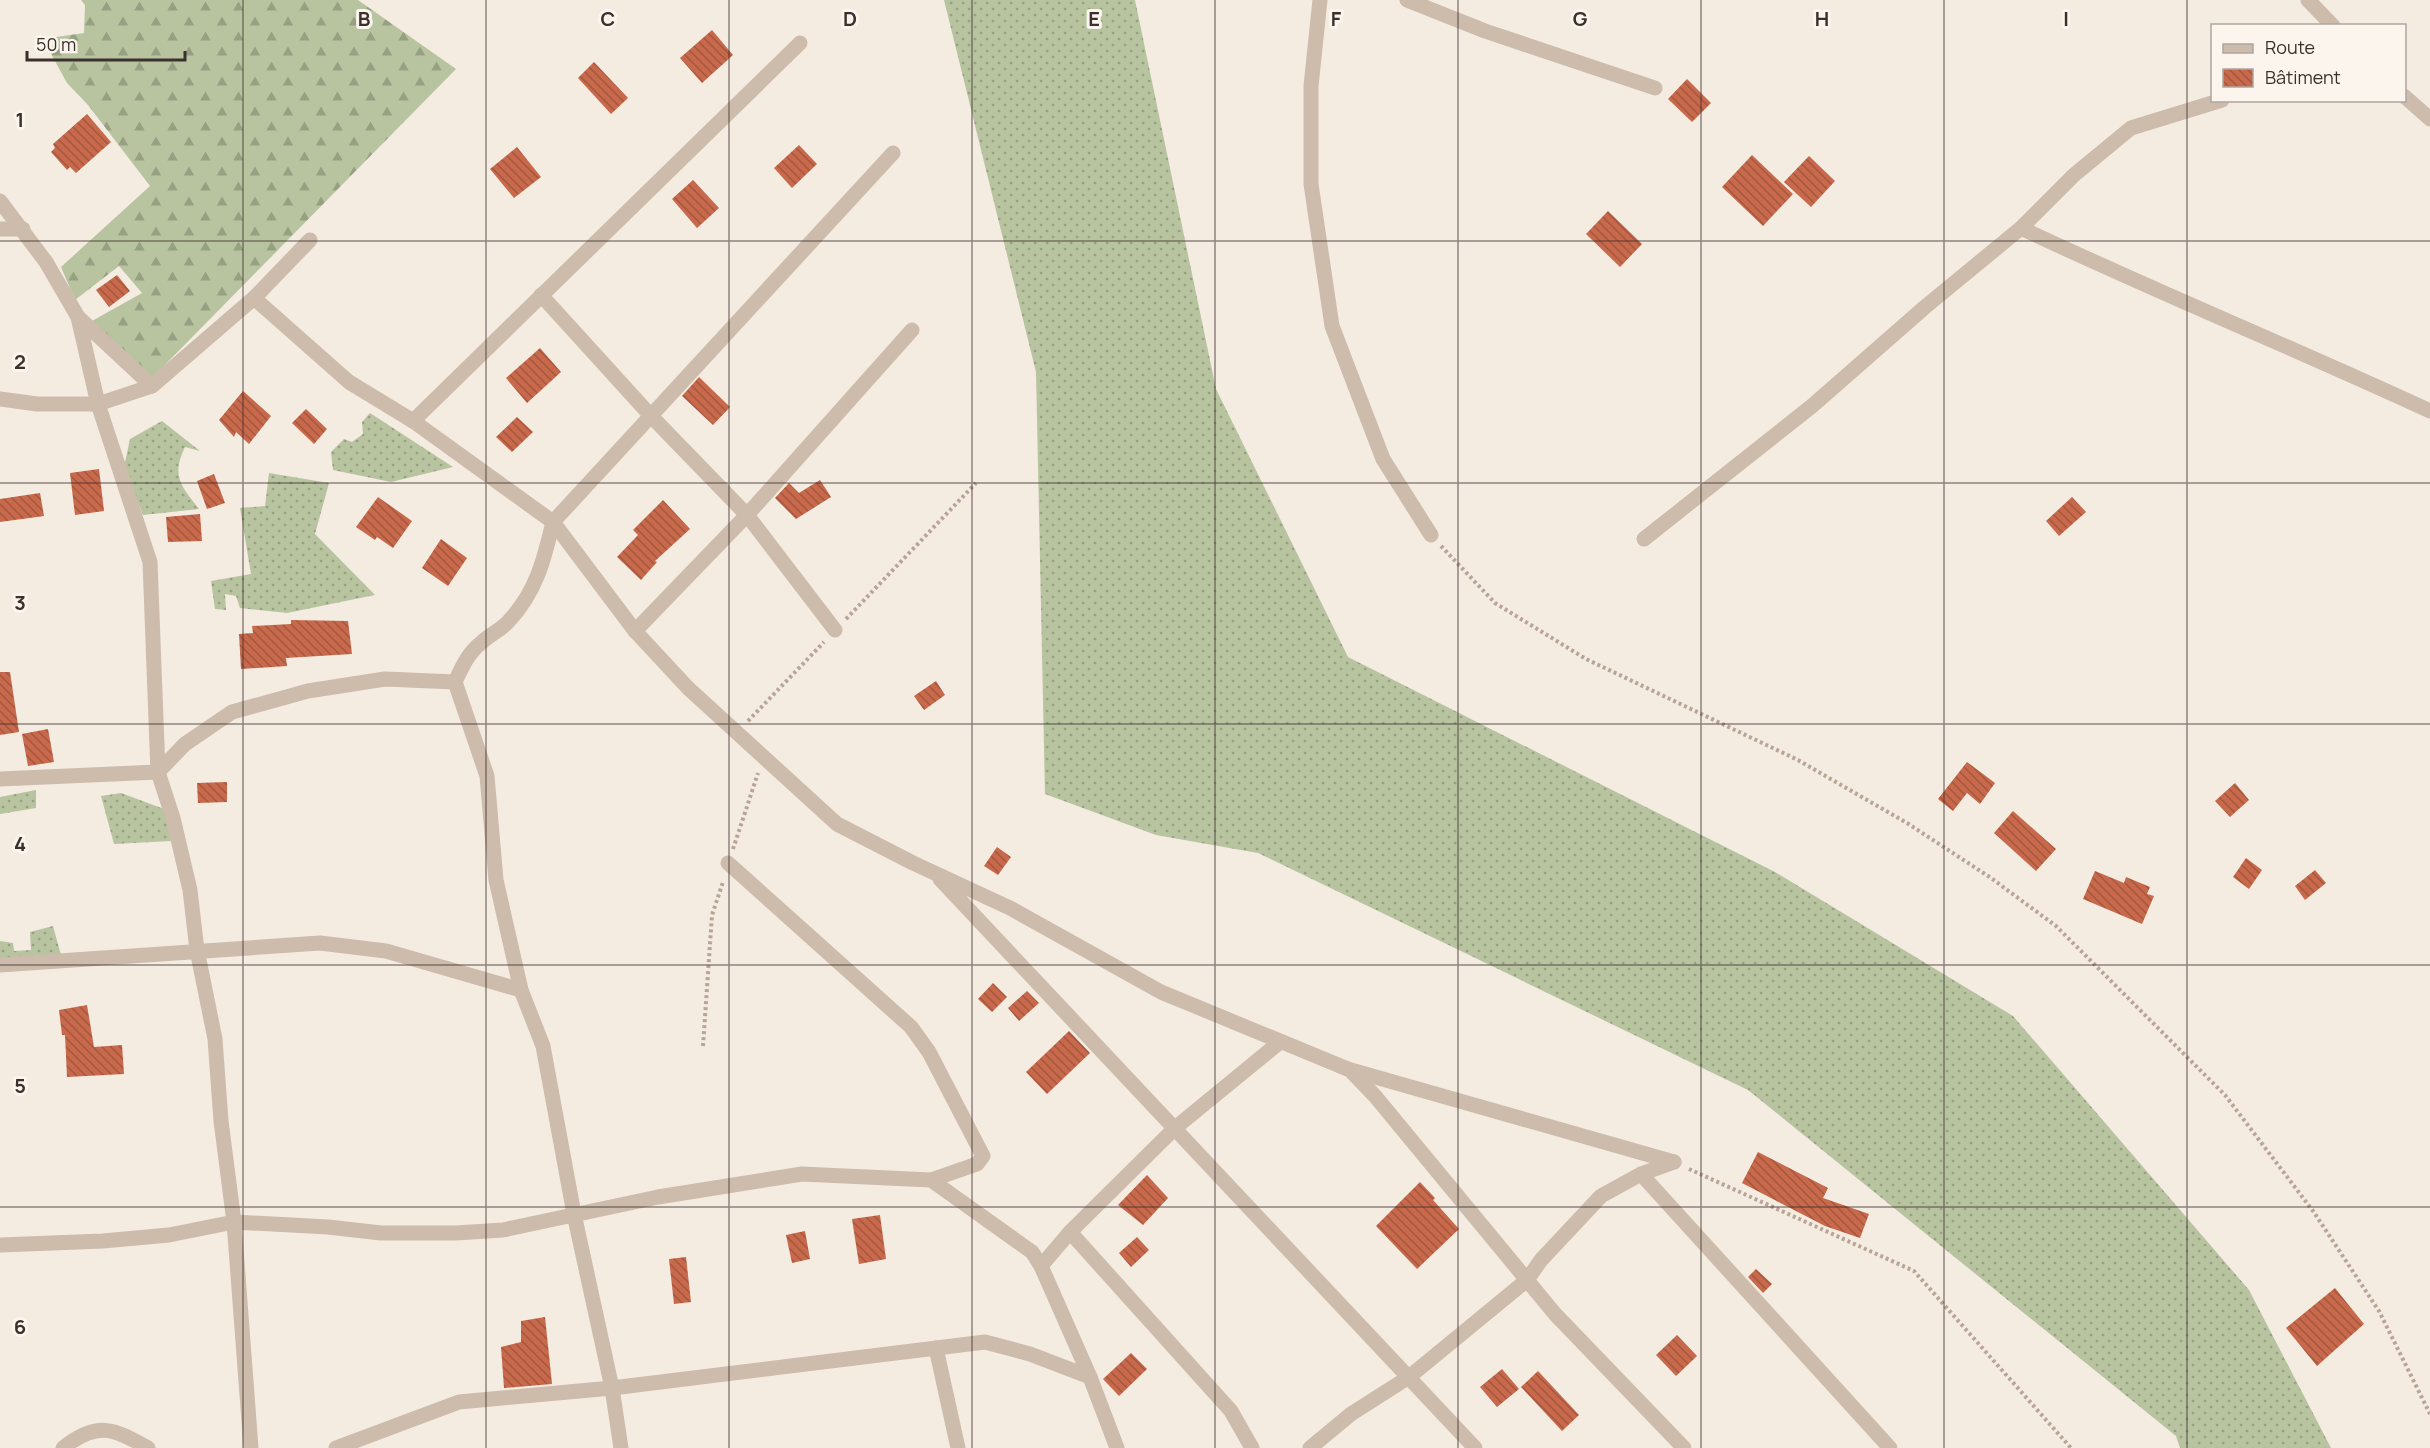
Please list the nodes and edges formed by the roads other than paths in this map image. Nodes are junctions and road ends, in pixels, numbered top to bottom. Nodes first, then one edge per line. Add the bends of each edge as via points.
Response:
1 (1320, 0) edge
2 (1407, 0) edge
3 (2308, 0) edge
4 (2332, 24) edge
5 (800, 43) dead end
6 (1656, 88) dead end
7 (2406, 98) edge
8 (2216, 102) edge
9 (2430, 119) edge
10 (893, 153) dead end
11 (0, 201) edge
12 (2021, 228) junction
13 (0, 229) edge
14 (23, 229) junction
15 (310, 240) dead end
16 (541, 295) junction
17 (254, 298) junction
18 (78, 317) junction
19 (912, 330) dead end
20 (152, 386) junction
21 (0, 399) edge
22 (98, 404) junction
23 (2430, 411) edge
24 (651, 416) junction
25 (413, 421) junction
26 (747, 515) junction
27 (553, 522) junction
28 (1431, 535) road end
29 (1644, 539) dead end
30 (835, 630) road end
31 (635, 631) junction
32 (455, 682) junction
33 (158, 772) junction
34 (0, 779) edge
35 (728, 863) road end
36 (934, 873) junction
37 (197, 950) junction
38 (0, 965) edge
39 (521, 990) junction
40 (1280, 1042) junction
41 (1350, 1070) junction
42 (1175, 1128) junction
43 (1641, 1174) junction
44 (931, 1180) junction
45 (574, 1214) junction
46 (234, 1222) junction
47 (1070, 1232) junction
48 (0, 1245) edge
49 (1041, 1266) junction
50 (1527, 1280) junction
51 (936, 1348) junction
52 (1090, 1377) junction
53 (1409, 1377) junction
54 (612, 1388) junction
55 (63, 1448) edge
56 (148, 1448) edge
57 (251, 1448) edge
58 (336, 1448) edge
59 (621, 1448) edge
60 (958, 1448) edge
61 (1117, 1448) edge
62 (1252, 1448) edge
63 (1310, 1448) edge
64 (1475, 1448) edge
65 (1684, 1448) edge
66 (1890, 1448) edge

1 - 28 street via 1311,86 1311,184 1332,326 1383,459
2 - 6 street via 1485,31
3 - 4 street
5 - 16 street
7 - 9 street
8 - 12 street via 2131,128 2074,175
10 - 24 street
11 - 14 street
12 - 23 street
12 - 29 street via 1812,406
13 - 14 street
14 - 18 street
15 - 17 street
16 - 24 street
16 - 25 street
17 - 20 street
17 - 25 street via 349,382
18 - 20 street
18 - 22 street
19 - 26 street
20 - 22 street
21 - 22 street via 37,404
22 - 33 street via 150,561
24 - 26 street
24 - 27 street
25 - 27 street
26 - 30 street
26 - 31 street
27 - 31 street
27 - 32 street via 542,567 525,600 506,624 467,657
31 - 36 street via 688,688 837,824
32 - 33 street via 384,679 308,691 232,712 184,744
32 - 39 street via 487,776 496,880
33 - 34 street
33 - 37 street via 190,890
35 - 44 street via 911,1027 929,1052 983,1156 977,1164
36 - 40 street via 1010,908 1161,992
36 - 42 street
37 - 38 street
37 - 39 street via 320,943 386,951
37 - 46 street via 215,1039
39 - 45 street via 543,1046
40 - 41 street
40 - 42 street
41 - 43 street via 1674,1162
41 - 50 street via 1375,1095
42 - 47 street
42 - 53 street
43 - 50 street via 1600,1196
43 - 66 street
44 - 45 street via 802,1174
44 - 49 street via 1032,1252
45 - 46 street via 503,1230 456,1233 381,1233
45 - 54 street
46 - 48 street via 169,1235
46 - 57 street
47 - 49 street
47 - 62 street via 1231,1411
49 - 52 street
50 - 53 street
50 - 65 street
51 - 52 street via 985,1342
51 - 54 street
51 - 60 street
52 - 61 street
53 - 63 street via 1351,1414
53 - 64 street
54 - 58 street via 459,1402
54 - 59 street
55 - 56 street via 95,1429 121,1432

